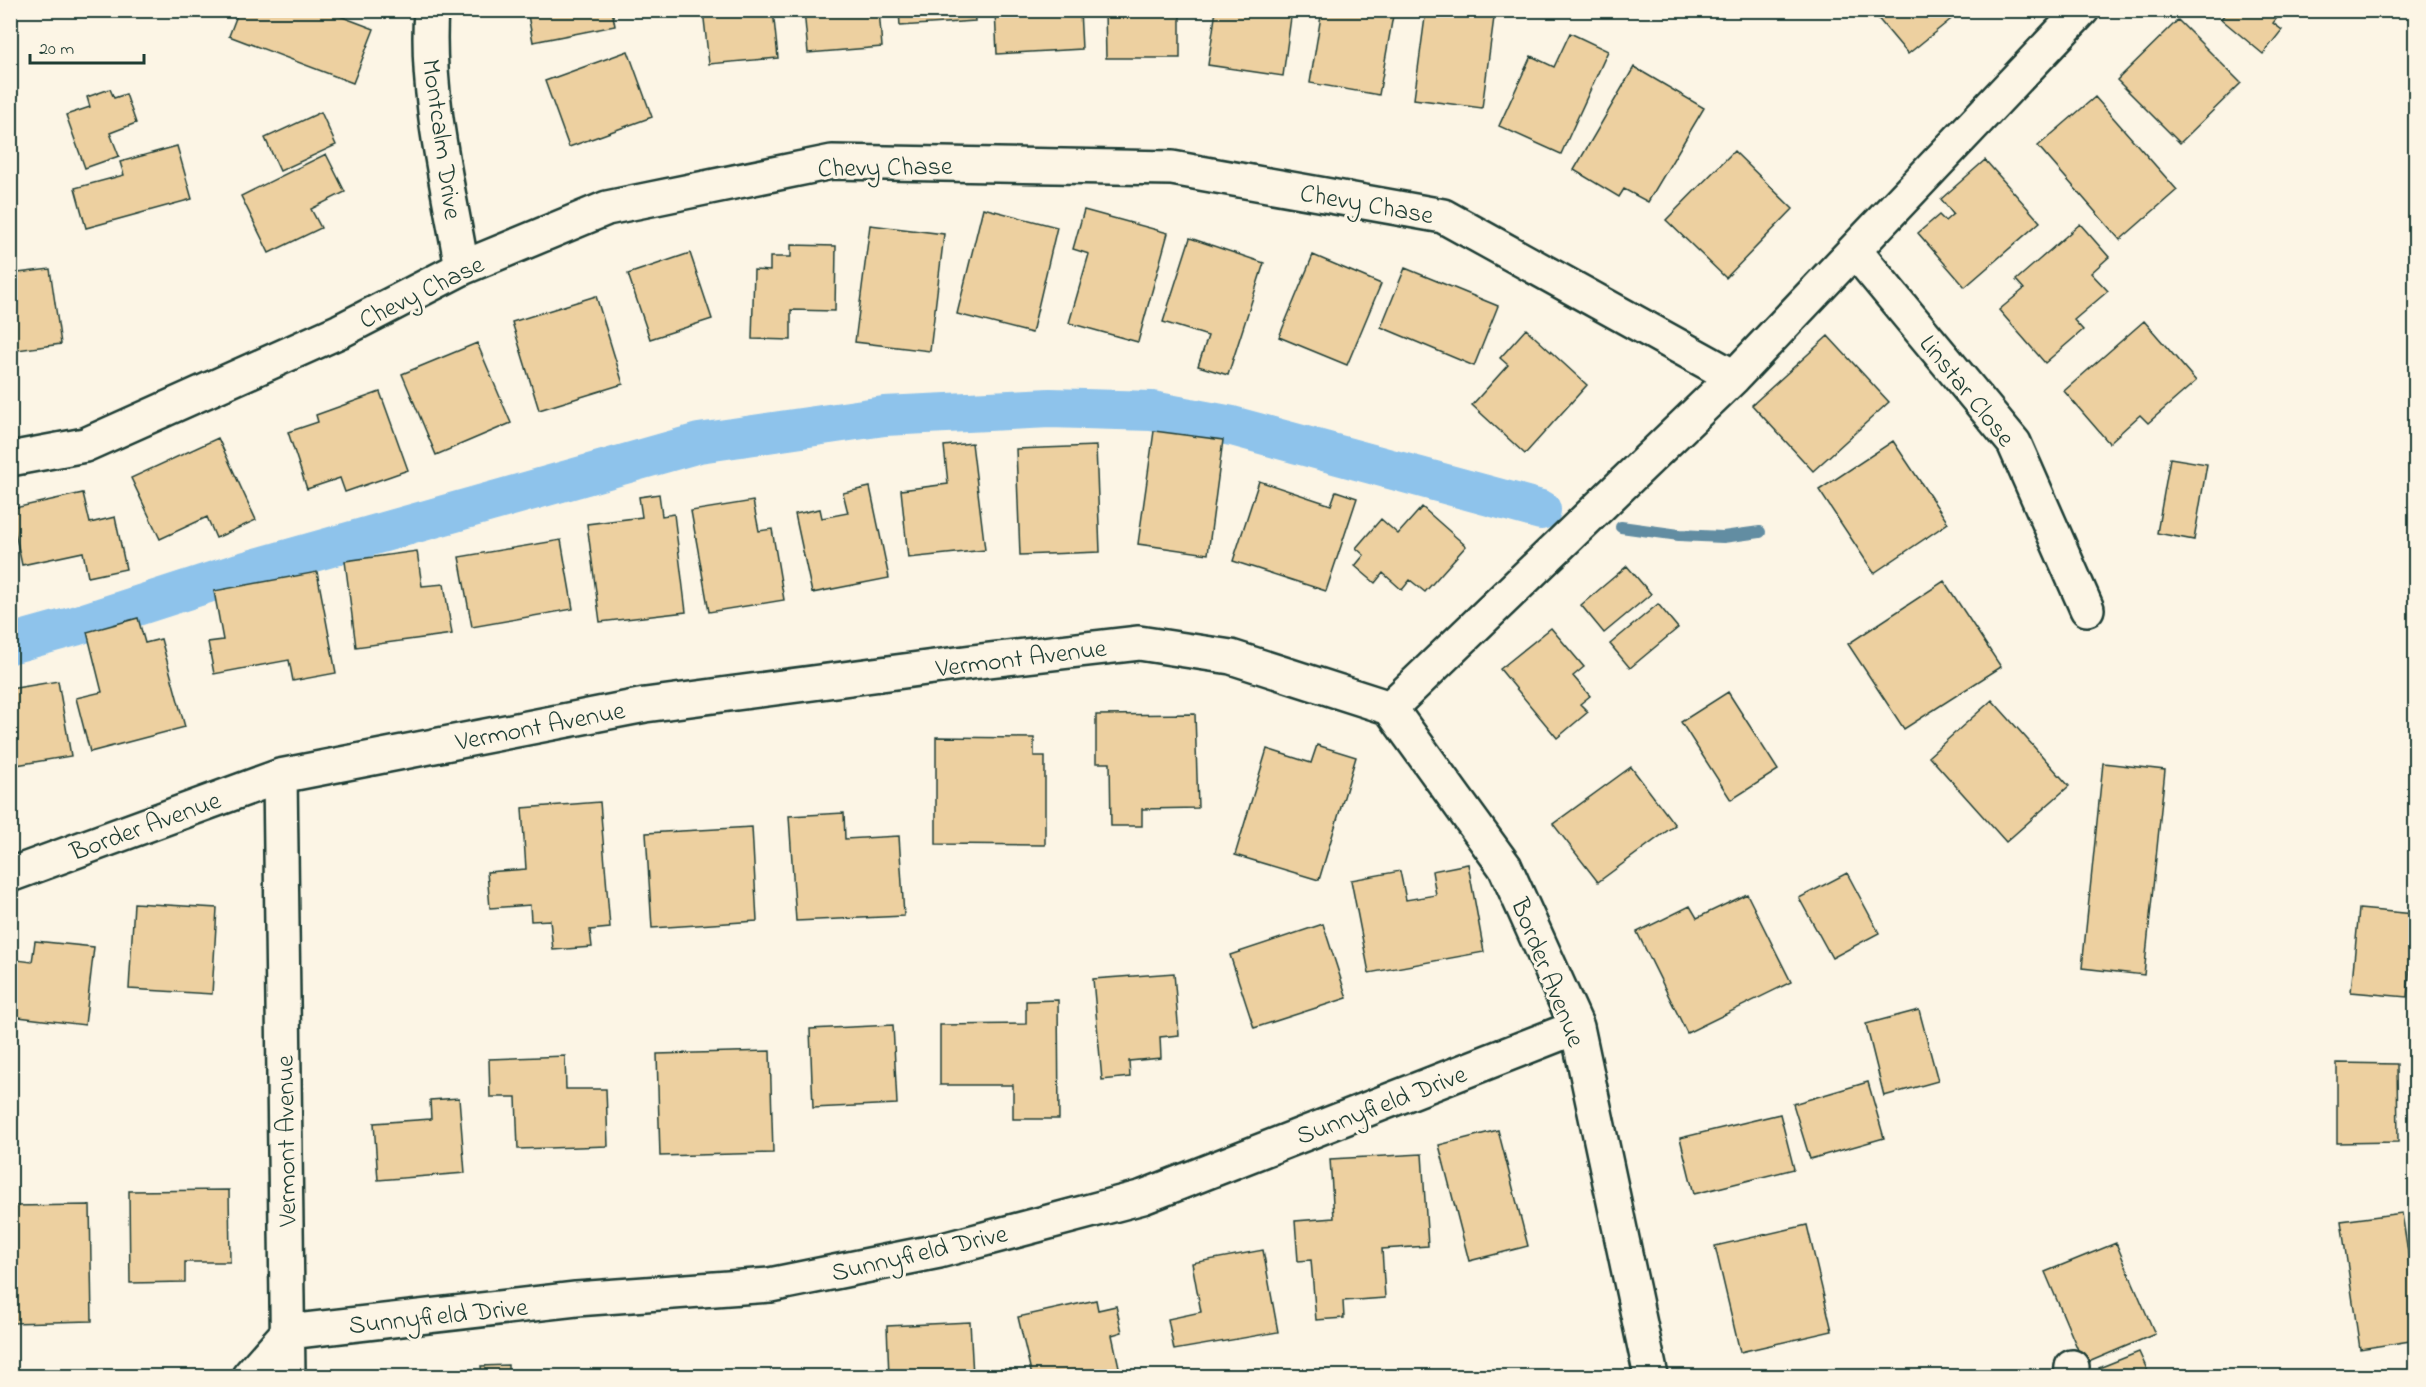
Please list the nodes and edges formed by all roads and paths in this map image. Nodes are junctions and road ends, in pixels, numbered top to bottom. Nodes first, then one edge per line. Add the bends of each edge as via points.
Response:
1 (431, 10) edge
2 (2075, 13) edge
3 (1855, 251) junction
4 (462, 268) junction
5 (1734, 377) junction
6 (10, 459) edge
7 (2087, 609) dead end
8 (1390, 708) junction
9 (280, 776) junction
10 (10, 875) edge
11 (1577, 1027) junction
12 (288, 1332) junction
13 (249, 1377) edge
14 (288, 1377) edge
15 (1651, 1377) edge

1 - 4 street, Montcalm Drive via 429,40 437,118
2 - 3 street
3 - 5 street
3 - 7 street, Linstar Close via 2014,443
4 - 5 street, Chevy Chase via 607,208 832,162 1172,168 1443,216
4 - 6 street, Chevy Chase via 340,331 85,445
5 - 8 street
8 - 9 street, Vermont Avenue via 1231,657 1139,643 645,705
8 - 11 street, Border Avenue via 1505,867
9 - 10 street, Border Avenue
9 - 12 street, Vermont Avenue
11 - 12 street, Sunnyfield Drive via 1143,1197 939,1251 770,1286 576,1299
11 - 15 street, Border Avenue
12 - 13 street
12 - 14 street, Vermont Avenue

